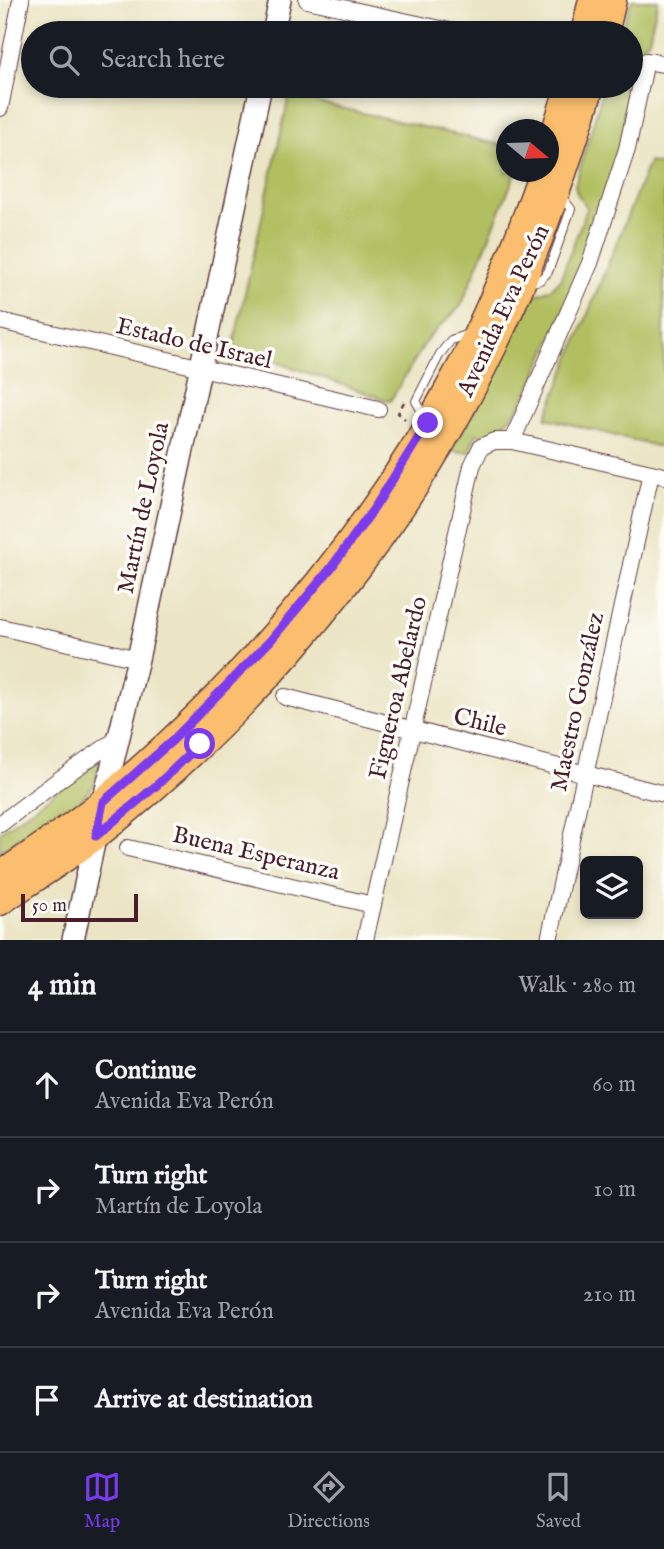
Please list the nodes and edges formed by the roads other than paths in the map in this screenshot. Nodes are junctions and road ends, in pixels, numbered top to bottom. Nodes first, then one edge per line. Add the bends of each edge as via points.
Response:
1 (21, 0) edge
2 (280, 0) edge
3 (307, 0) edge
4 (592, 0) edge
5 (613, 0) edge
6 (275, 21) edge
7 (404, 21) edge
8 (587, 21) edge
9 (608, 21) edge
10 (664, 64) edge
11 (643, 75) edge
12 (258, 98) edge
13 (565, 98) edge
14 (586, 98) edge
15 (638, 98) edge
16 (0, 108) edge
17 (559, 119) edge
18 (559, 161) edge
19 (550, 182) edge
20 (0, 321) edge
21 (201, 369) junction
22 (378, 410) dead end
23 (512, 441) junction
24 (657, 475) edge
25 (0, 627) edge
26 (138, 659) junction
27 (285, 697) dead end
28 (412, 730) junction
29 (120, 737) junction
30 (586, 773) junction
31 (664, 794) edge
32 (103, 802) junction
33 (0, 824) edge
34 (96, 836) junction
35 (128, 848) dead end
36 (0, 875) edge
37 (0, 902) edge
38 (373, 905) junction
39 (73, 940) edge
40 (365, 940) edge
41 (549, 940) edge

1 - 16 street
2 - 6 street
3 - 7 street
4 - 8 main road
5 - 9 main road
10 - 11 street via 646,61
12 - 21 street, Martín de Loyola
13 - 17 main road
14 - 18 main road, Avenida Eva Perón
15 - 23 street via 627,149 590,264
19 - 32 main road, Avenida Eva Perón via 464,360 419,423 368,517 270,641 172,741
19 - 34 main road, Avenida Eva Perón via 521,285 482,367 444,436 362,562 252,694
20 - 21 street, Estado de Israel
21 - 22 street, Estado de Israel
21 - 26 street, Martín de Loyola
23 - 24 street
23 - 28 street, Figueroa Abelardo via 481,447 472,466
24 - 30 street, Maestro González
25 - 26 street
26 - 29 street, Martín de Loyola
27 - 28 street, Chile
28 - 30 street, Chile
28 - 38 street, Figueroa Abelardo
29 - 32 street, Martín de Loyola
29 - 33 street
30 - 31 street, Chile
30 - 41 street, Maestro González
32 - 34 street, Martín de Loyola
32 - 36 main road, Avenida Eva Perón
34 - 37 main road, Avenida Eva Perón
34 - 39 street, Martín de Loyola
35 - 38 street, Buena Esperanza
38 - 40 street, Figueroa Abelardo

